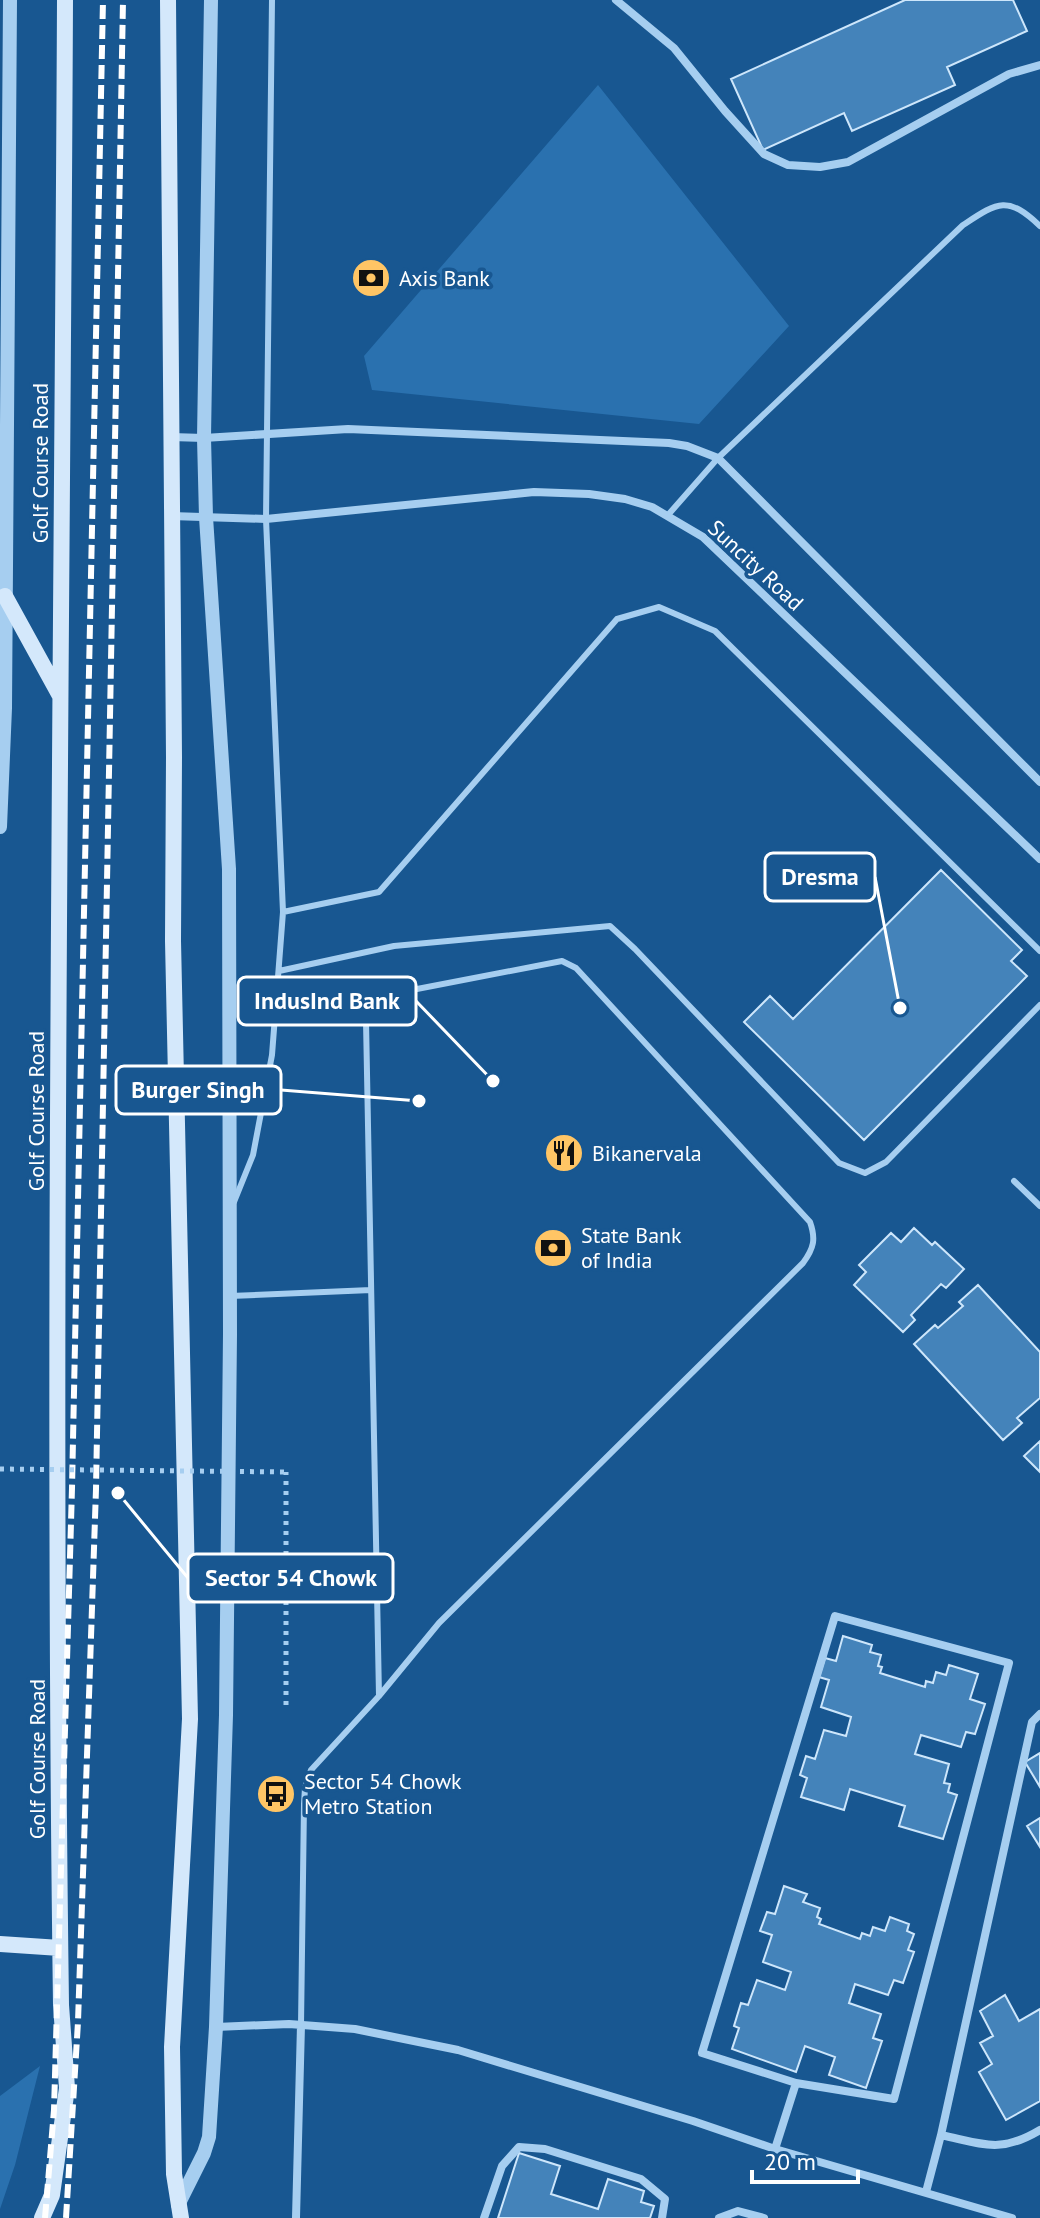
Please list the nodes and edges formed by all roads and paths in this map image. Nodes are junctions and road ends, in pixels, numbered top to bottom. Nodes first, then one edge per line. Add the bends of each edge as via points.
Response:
1 (10, 0) edge
2 (65, 0) edge
3 (168, 0) edge
4 (211, 0) edge
5 (272, 0) edge
6 (616, 0) edge
7 (1040, 65) edge
8 (1040, 226) edge
9 (268, 434) junction
10 (170, 437) junction
11 (204, 438) junction
12 (718, 458) junction
13 (668, 515) junction
14 (171, 516) junction
15 (206, 517) junction
16 (266, 519) junction
17 (5, 596) junction
18 (61, 698) junction
19 (1040, 782) edge
20 (0, 827) edge
21 (1040, 859) edge
22 (283, 912) junction
23 (1040, 951) edge
24 (279, 971) junction
25 (1040, 1005) edge
26 (1014, 1181) dead end
27 (1040, 1206) edge
28 (229, 1214) junction
29 (371, 1290) junction
30 (230, 1296) junction
31 (0, 1469) edge
32 (379, 1696) junction
33 (286, 1705) dead end
34 (1040, 1714) edge
35 (0, 1944) edge
36 (60, 1948) junction
37 (301, 2025) junction
38 (216, 2027) junction
39 (796, 2083) junction
40 (1040, 2130) edge
41 (941, 2135) junction
42 (775, 2149) junction
43 (926, 2192) junction
44 (180, 2212) edge
45 (42, 2218) edge
46 (296, 2218) edge
47 (484, 2218) edge
48 (662, 2218) edge
49 (719, 2218) edge
50 (764, 2218) edge
51 (1012, 2218) edge

1 - 17 street
2 - 18 main road, Golf Course Road
3 - 10 main road
4 - 11 street
5 - 9 lane
6 - 7 street via 674,48 764,154 788,165 848,162 1009,74
8 - 12 lane via 1013,205 988,208 963,225
9 - 11 street, Suncity Road
9 - 12 street, Suncity Road via 348,429 669,443
9 - 16 lane
10 - 11 street, Suncity Road
10 - 14 main road
11 - 15 street
12 - 13 lane
12 - 19 street, Suncity Road
13 - 16 street, Suncity Road via 625,499 534,492
13 - 21 street, Suncity Road via 703,537
14 - 15 street, Suncity Road
14 - 44 main road via 173,941 190,1719 172,2047 172,2137
15 - 16 street, Suncity Road
15 - 28 street via 229,869
16 - 22 lane
17 - 18 main road
17 - 20 street
18 - 36 main road, Golf Course Road
22 - 23 lane via 379,892 617,619 659,607 715,631
22 - 24 lane
24 - 25 lane via 394,946 610,926 839,1163 865,1173 886,1162
24 - 28 lane via 272,1055 253,1155
26 - 27 lane
28 - 30 street
29 - 30 lane
29 - 32 lane
29 - 32 lane via 366,1021 370,1008 386,995 562,961 576,968 810,1222 815,1237 803,1263 455,1606
30 - 38 street via 226,1715
31 - 33 path, bridge via 286,1472
32 - 37 lane via 311,1770 305,1788
34 - 41 street via 1032,1722
35 - 36 main road
36 - 45 main road, Golf Course Road via 67,2088 52,2195
37 - 38 street
37 - 42 street via 355,2029 458,2050
37 - 46 street
38 - 44 street via 209,2137
39 - 39 street via 894,2099 1009,1663 835,1616 702,2053
39 - 42 street
40 - 41 street via 1009,2145
41 - 43 street
42 - 43 street
43 - 51 street
47 - 48 street via 502,2166 519,2147 545,2149 641,2179 665,2199
49 - 50 street via 738,2211

